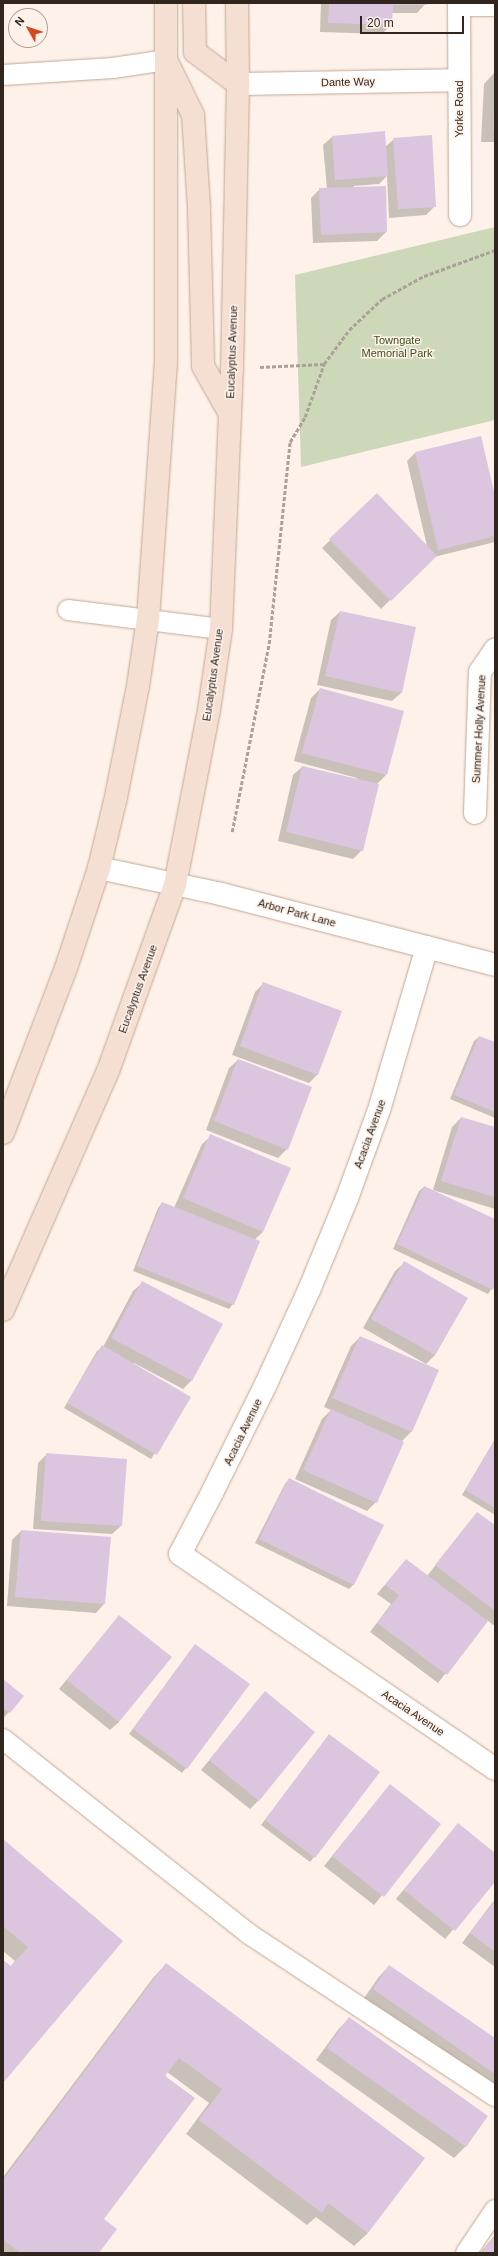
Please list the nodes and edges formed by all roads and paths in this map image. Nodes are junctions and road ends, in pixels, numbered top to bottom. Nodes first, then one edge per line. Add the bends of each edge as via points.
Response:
1 (166, 3) edge
2 (194, 3) edge
3 (237, 3) edge
4 (459, 4) edge
5 (495, 5) edge
6 (167, 60) junction
7 (3, 75) edge
8 (459, 80) junction
9 (238, 84) junction
10 (460, 215) dead end
11 (495, 250) edge
12 (324, 364) junction
13 (232, 370) junction
14 (230, 414) junction
15 (68, 610) dead end
16 (148, 619) junction
17 (220, 629) junction
18 (495, 650) edge
19 (475, 813) dead end
20 (232, 832) dead end
21 (99, 868) junction
22 (175, 886) junction
23 (427, 947) junction
24 (495, 964) edge
25 (3, 1133) edge
26 (3, 1310) edge
27 (3, 1739) edge
28 (493, 1763) edge
29 (495, 2096) edge
30 (495, 2210) edge
31 (466, 2253) edge

1 - 6 main road
2 - 9 main road via 195,52
3 - 9 main road, Eucalyptus Avenue
4 - 5 street
4 - 8 street, Yorke Road
6 - 7 lane via 113,68
6 - 14 main road via 193,115 199,209 203,366
6 - 16 main road via 166,364
8 - 9 street, Dante Way
8 - 10 street, Yorke Road
9 - 13 main road, Eucalyptus Avenue
11 - 12 path via 424,276 382,298 349,330
12 - 13 path
12 - 20 path via 304,417 290,442 269,644
13 - 14 main road, Eucalyptus Avenue
14 - 17 main road, Eucalyptus Avenue
15 - 16 lane
16 - 17 lane
16 - 21 main road via 118,790
17 - 22 main road, Eucalyptus Avenue via 209,710
18 - 19 street, Summer Holly Avenue via 480,672
21 - 22 street, Arbor Park Lane
21 - 25 main road via 66,968
22 - 23 street, Arbor Park Lane via 221,894
22 - 26 main road, Eucalyptus Avenue via 108,1071
23 - 24 street, Arbor Park Lane
23 - 28 street, Acacia Avenue via 380,1107 347,1198 266,1384 180,1554
27 - 29 lane via 248,1934
30 - 31 lane

